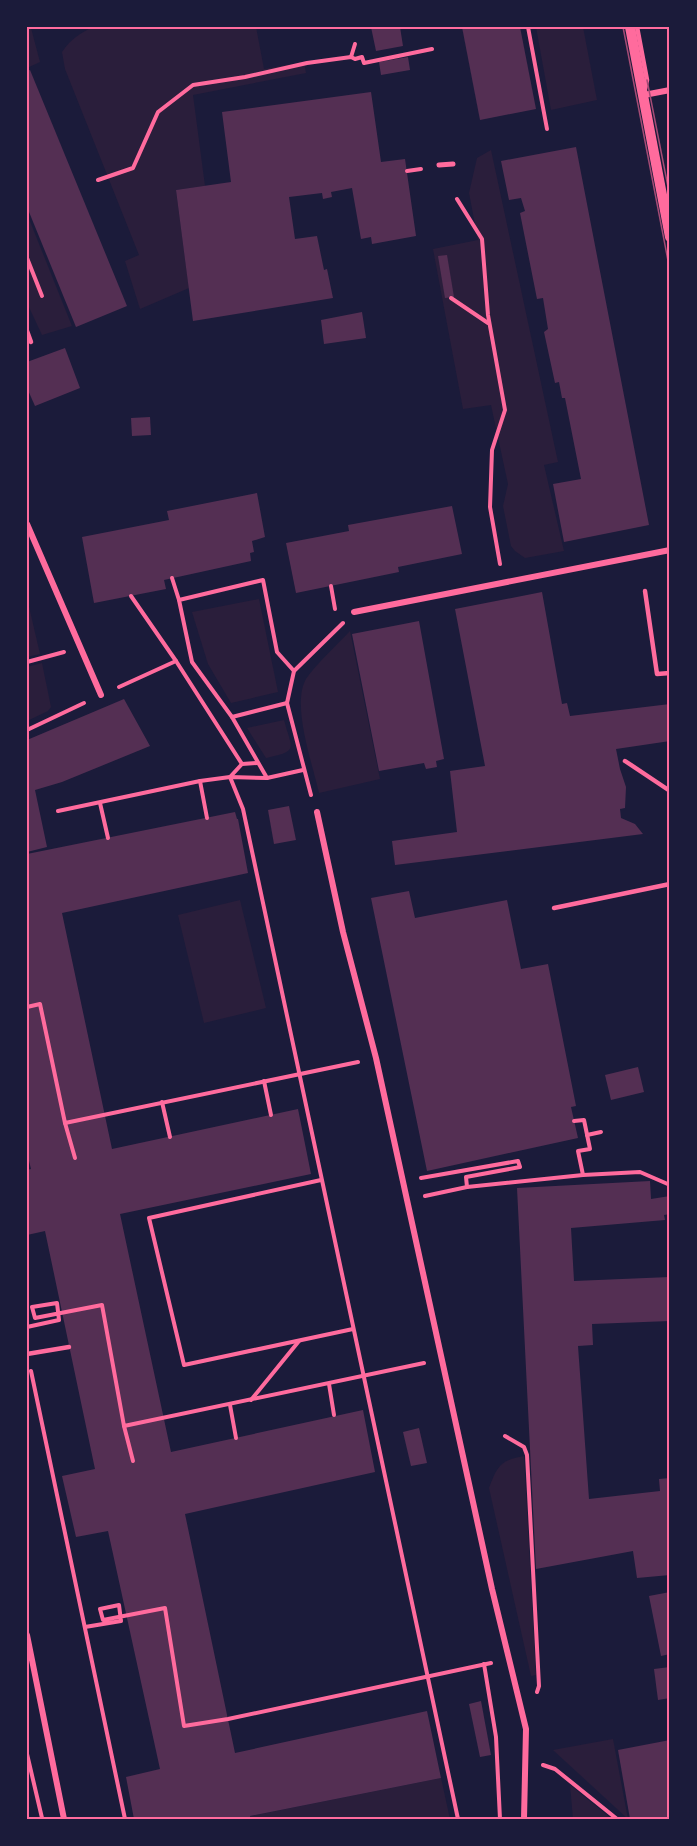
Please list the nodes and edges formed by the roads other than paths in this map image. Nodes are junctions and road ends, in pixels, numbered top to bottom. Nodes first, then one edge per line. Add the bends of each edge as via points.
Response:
1 (630, 27) edge
2 (637, 27) edge
3 (670, 90) edge
4 (644, 95) junction
5 (453, 164) dead end
6 (439, 165) dead end
7 (670, 237) edge
8 (27, 331) edge
9 (32, 342) dead end
10 (27, 524) edge
11 (670, 550) edge
12 (645, 591) dead end
13 (354, 612) road end
14 (670, 673) edge
15 (101, 695) road end
16 (625, 761) dead end
17 (670, 791) edge
18 (316, 812) road end
19 (670, 884) edge
20 (554, 908) dead end
21 (69, 1347) dead end
22 (27, 1354) edge
23 (27, 1635) edge
24 (64, 1819) edge
25 (524, 1819) edge

1 - 4 street
2 - 4 lane via 647,80
3 - 4 street
4 - 7 street
5 - 6 street
8 - 9 lane
10 - 15 street
11 - 13 street
12 - 14 lane via 657,674
16 - 17 lane
18 - 25 street via 376,1058 526,1729
19 - 20 lane
21 - 22 lane
23 - 24 street

